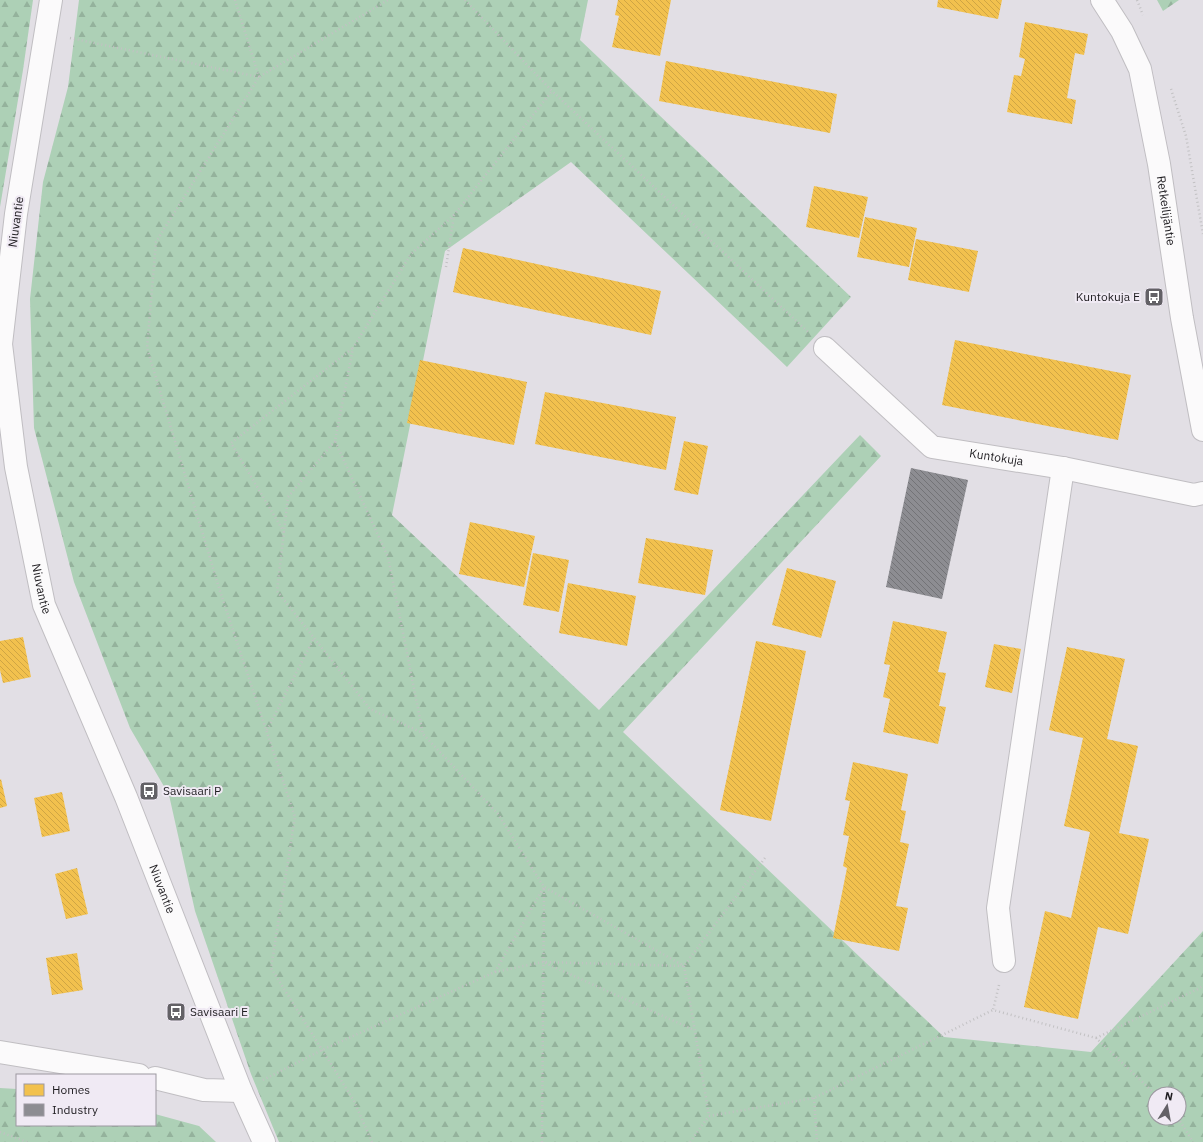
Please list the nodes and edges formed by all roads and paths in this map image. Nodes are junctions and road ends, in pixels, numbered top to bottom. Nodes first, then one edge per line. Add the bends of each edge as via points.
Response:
1 (52, 0) edge
2 (235, 0) edge
3 (388, 0) edge
4 (465, 0) edge
5 (1102, 0) edge
6 (46, 33) junction
7 (259, 77) junction
8 (552, 91) junction
9 (454, 215) junction
10 (446, 267) dead end
11 (353, 348) junction
12 (825, 348) joint
13 (1203, 430) edge
14 (335, 441) junction
15 (1063, 468) junction
16 (1203, 493) edge
17 (284, 532) junction
18 (314, 638) junction
19 (266, 730) junction
20 (423, 734) junction
21 (765, 858) dead end
22 (544, 887) junction
23 (1004, 961) joint
24 (544, 962) junction
25 (684, 966) junction
26 (495, 972) junction
27 (1203, 986) edge
28 (993, 1010) junction
29 (695, 1030) junction
30 (1096, 1038) junction
31 (322, 1050) junction
32 (0, 1052) edge
33 (133, 1074) edge
34 (156, 1078) edge
35 (1147, 1086) edge
36 (241, 1091) junction
37 (814, 1098) junction
38 (709, 1116) junction
39 (1183, 1126) edge
40 (0, 1132) edge
41 (27, 1142) edge
42 (264, 1142) edge
43 (372, 1142) edge
44 (542, 1142) edge
45 (690, 1142) edge
46 (817, 1142) edge
47 (1193, 1142) edge

1 - 6 street, Niuvantie
2 - 7 path
3 - 7 path
4 - 8 path
5 - 13 street, Retkeilijäntie via 1122,31 1140,69 1159,164 1182,318
6 - 7 path
6 - 36 street, Niuvantie via 16,214 1,344 16,467 44,605 126,797
7 - 19 path via 156,242 147,348 219,588
8 - 9 path
8 - 12 path
9 - 10 path
9 - 11 path via 410,254
11 - 14 path
11 - 17 path via 231,443
12 - 15 street, Kuntokuja via 932,447
14 - 17 path via 288,497
14 - 20 path via 388,557
15 - 16 street, Kuntokuja via 1194,495
15 - 23 street via 998,908
17 - 18 path via 277,591
18 - 19 path
18 - 20 path via 370,709
19 - 31 path via 295,818 270,968
20 - 22 path via 498,814
21 - 25 path
22 - 24 path
22 - 25 path
22 - 26 path
23 - 28 path
24 - 25 path
24 - 26 path
24 - 29 path
24 - 44 path
25 - 29 path
26 - 31 path
27 - 30 path
28 - 30 path
28 - 37 path
29 - 38 path
30 - 35 path
31 - 36 path
31 - 43 path via 354,1101
32 - 33 street
34 - 36 street via 204,1090
36 - 42 street, Niuvantie
37 - 38 path
37 - 46 path
38 - 45 path
39 - 47 path
40 - 41 path

